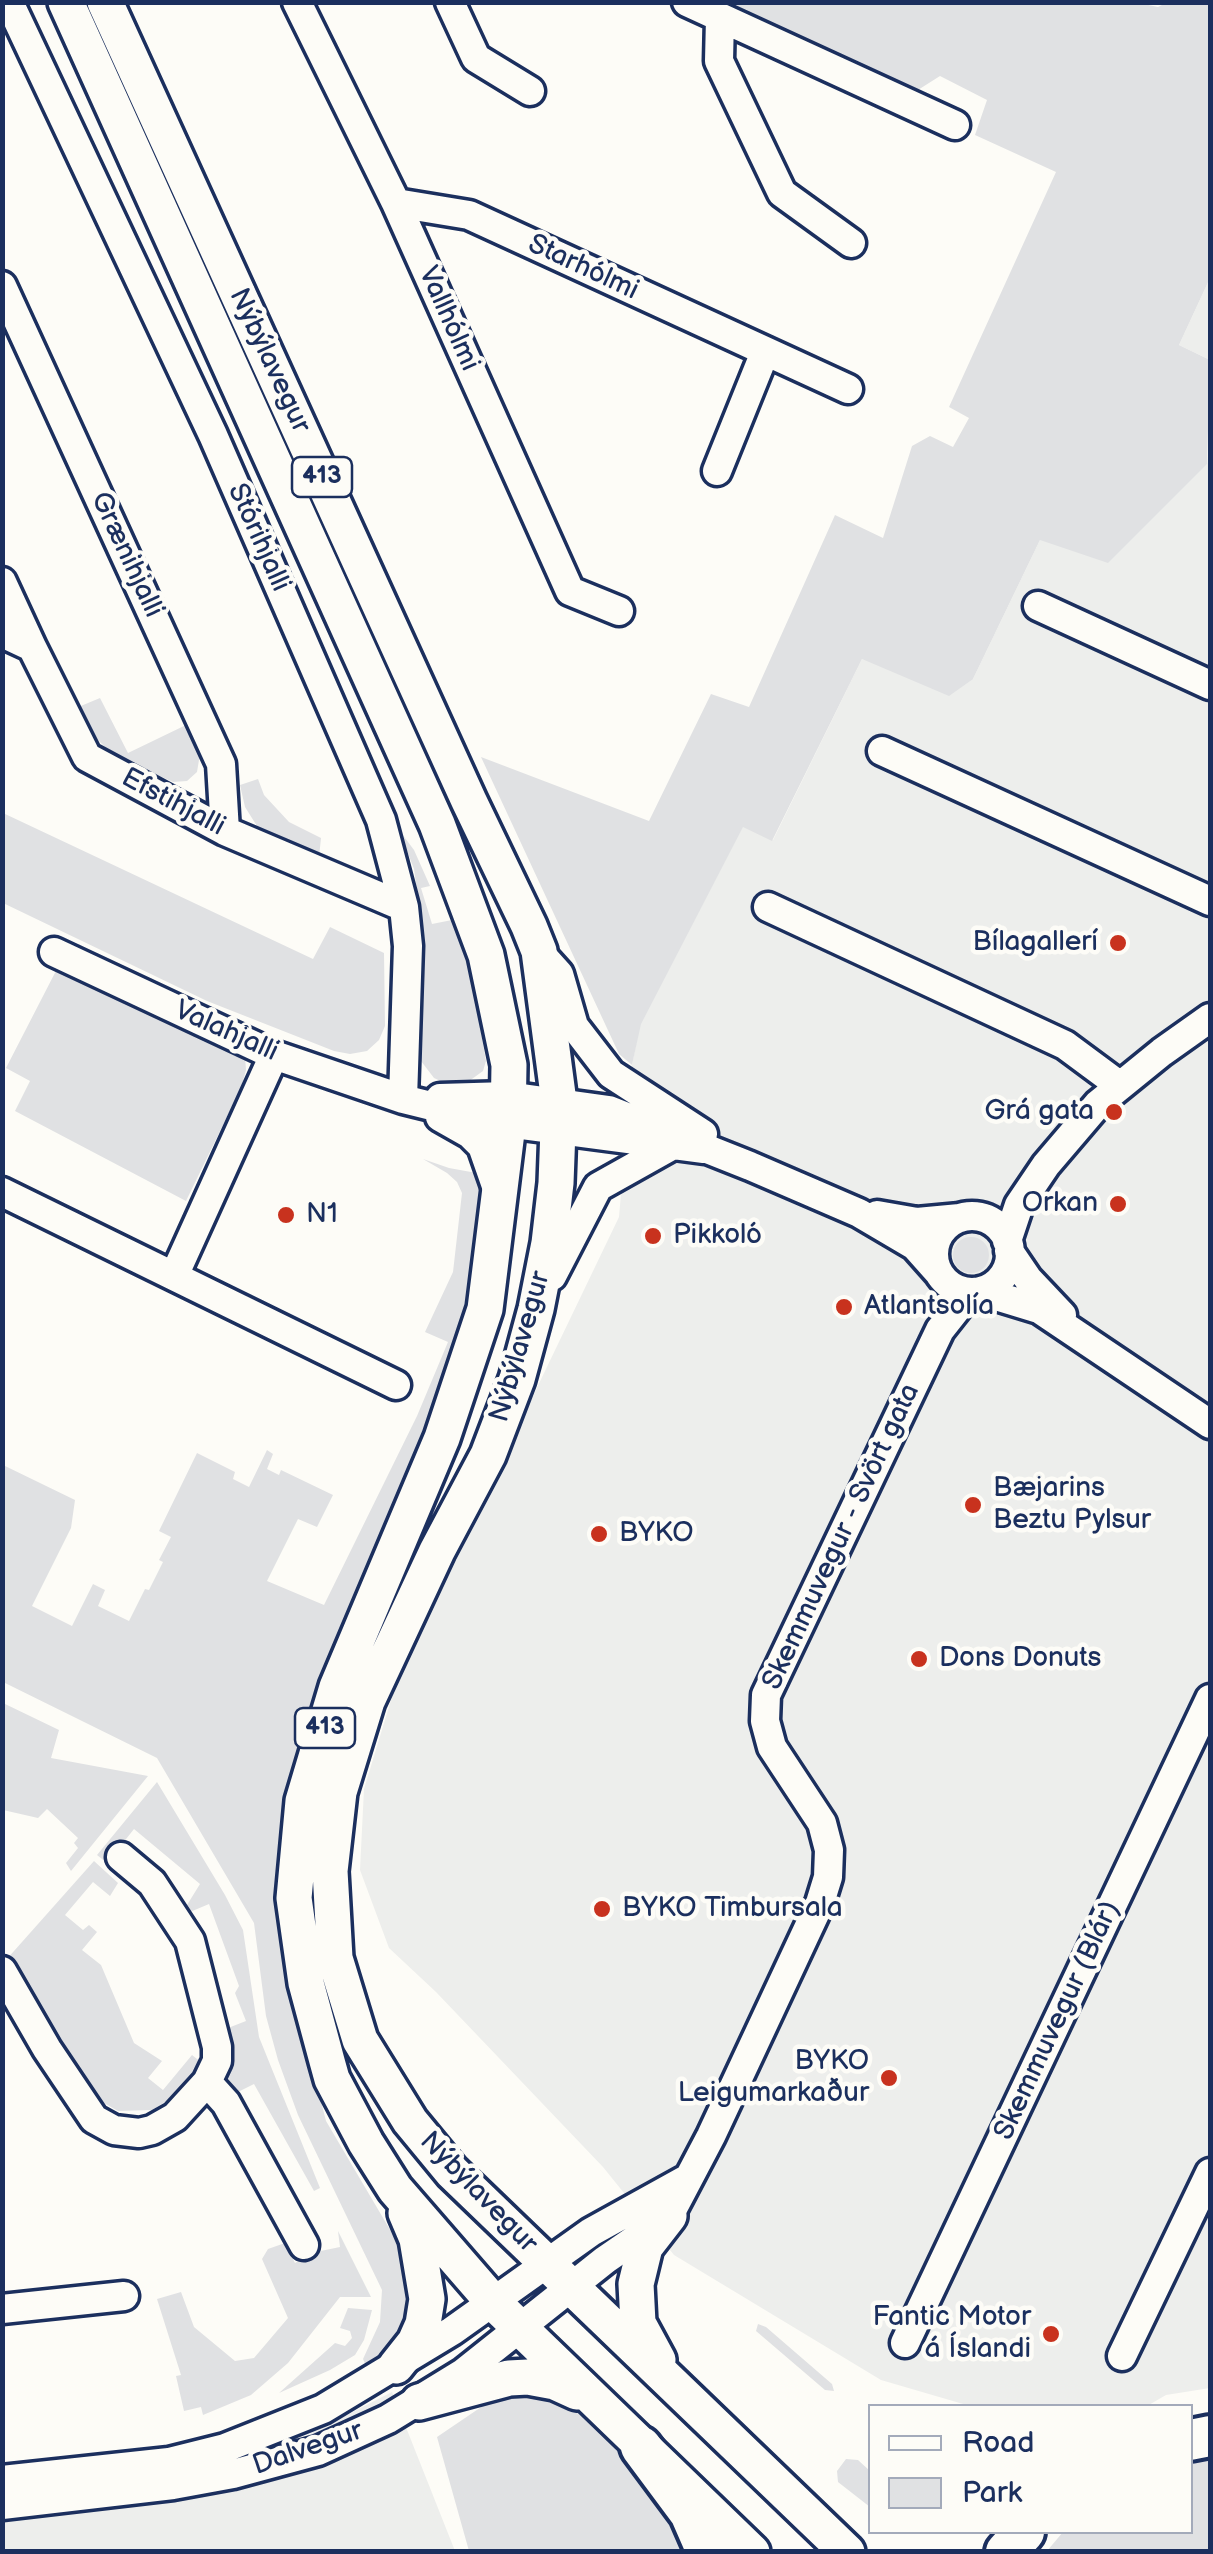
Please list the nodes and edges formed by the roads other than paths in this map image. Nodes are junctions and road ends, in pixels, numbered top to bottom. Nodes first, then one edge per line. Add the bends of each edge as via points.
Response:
1 (9, 2) edge
2 (66, 2) edge
3 (105, 2) edge
4 (297, 2) edge
5 (450, 2) edge
6 (687, 2) edge
7 (720, 18) junction
8 (530, 91) dead end
9 (955, 125) dead end
10 (396, 203) junction
11 (851, 243) dead end
12 (2, 286) edge
13 (766, 352) junction
14 (848, 389) dead end
15 (717, 471) dead end
16 (2, 582) edge
17 (1038, 606) dead end
18 (620, 611) dead end
19 (2, 633) edge
20 (32, 647) junction
21 (1210, 685) edge
22 (882, 751) dead end
23 (225, 831) junction
24 (1210, 901) edge
25 (404, 907) junction
26 (768, 908) dead end
27 (539, 951) junction
28 (54, 952) dead end
29 (1210, 1018) edge
30 (274, 1055) junction
31 (1119, 1085) junction
32 (403, 1099) junction
33 (508, 1110) junction
34 (559, 1116) junction
35 (674, 1145) junction
36 (704, 1149) junction
37 (1046, 1165) junction
38 (750, 1166) junction
39 (2, 1192) edge
40 (498, 1203) junction
41 (859, 1212) junction
42 (968, 1218) junction
43 (1008, 1246) junction
44 (174, 1276) junction
45 (959, 1284) junction
46 (536, 1309) junction
47 (1083, 1338) junction
48 (396, 1385) dead end
49 (1210, 1424) edge
50 (1210, 1699) edge
51 (121, 1858) dead end
52 (2, 1971) edge
53 (207, 2082) junction
54 (1210, 2173) edge
55 (685, 2180) junction
56 (395, 2189) junction
57 (669, 2216) junction
58 (304, 2245) dead end
59 (558, 2276) junction
60 (124, 2296) dead end
61 (493, 2302) junction
62 (2, 2309) edge
63 (520, 2330) junction
64 (905, 2343) dead end
65 (1122, 2356) dead end
66 (396, 2366) junction
67 (678, 2390) junction
68 (592, 2398) junction
69 (419, 2402) junction
70 (641, 2447) joint
71 (2, 2480) edge
72 (2, 2505) edge
73 (1025, 2534) edge
74 (716, 2540) edge
75 (752, 2552) edge
76 (762, 2552) edge
77 (847, 2552) edge
78 (1006, 2552) edge

1 - 25 street, Stórihjalli via 213,435 341,728 381,820
2 - 33 main road, Nýbýlavegur / 413 via 436,824 486,956 509,1065
3 - 27 main road, Nýbýlavegur / 413
4 - 10 street, Vallhólmi
5 - 8 street via 476,58
6 - 7 street
7 - 9 street
7 - 11 street via 719,62 782,193
10 - 13 street, Starhólmi via 469,215
10 - 18 street, Vallhólmi via 570,591
12 - 23 street, Grænihjalli via 221,764
13 - 14 street, Starhólmi
13 - 15 street
16 - 20 street, Efstihjalli
17 - 21 street
19 - 20 street
20 - 23 street, Efstihjalli via 87,757
22 - 24 street
23 - 25 street, Efstihjalli
25 - 32 street, Stórihjalli
26 - 31 street via 1065,1045
27 - 34 main road, Nýbýlavegur / 413
27 - 38 street via 558,974 574,1026 611,1074
28 - 30 street, Valahjalli
29 - 31 street
30 - 32 street, Valahjalli
30 - 44 street
31 - 37 street
32 - 33 street, Valahjalli
32 - 40 street, Nýbýlavegur via 456,1124 482,1146
33 - 34 street, Valahjalli
33 - 40 main road, Nýbýlavegur / 413
34 - 35 street
34 - 36 street via 609,1110
34 - 46 main road, Nýbýlavegur / 413
35 - 36 street
35 - 46 street via 598,1187
36 - 38 street
37 - 42 street via 1008,1200
37 - 43 street via 1019,1205
38 - 41 street
39 - 44 street
40 - 56 main road, Nýbýlavegur / 413 via 479,1327 442,1438 336,1687 304,1801 294,1898 306,1983 332,2079
41 - 42 street via 916,1222
41 - 45 street via 915,1246
42 - 43 street via 995,1224
42 - 45 street via 937,1240 935,1262
43 - 45 street via 999,1281
43 - 47 street via 1028,1279
44 - 48 street
45 - 47 street via 1039,1310
45 - 55 street, Skemmuvegur - Svört gata via 766,1695 772,1747 822,1823 828,1877 712,2136
46 - 59 main road, Nýbýlavegur / 413 via 488,1456 367,1701 339,1792 330,1870 335,1958 360,2040 410,2121 452,2172
47 - 49 street
50 - 64 street, Skemmuvegur (Blár)
51 - 53 street via 152,1883 190,1941 218,2047
52 - 53 street via 86,2110 104,2125 126,2133 152,2130 175,2117
53 - 58 street via 226,2103
54 - 65 street
55 - 57 street, Skemmuvegur - Svört gata
55 - 59 street, Skemmuvegur - Svört gata via 591,2232
56 - 61 main road, Nýbýlavegur / 413
56 - 66 main road via 417,2240 427,2299 415,2342
57 - 59 street
57 - 67 main road via 645,2247 636,2304 646,2342
59 - 61 street, Dalvegur
59 - 63 street, Dalvegur
59 - 67 main road, Nýbýlavegur / 413
60 - 62 street
61 - 63 main road, Nýbýlavegur / 413
61 - 66 street, Dalvegur
63 - 68 main road, Nýbýlavegur / 413
63 - 69 street, Dalvegur
66 - 71 street, Dalvegur via 323,2409 224,2448 169,2462
67 - 77 main road, Nýbýlavegur / 413
68 - 69 main road via 528,2377
68 - 70 main road, Nýbýlavegur / 413
69 - 72 street, Dalvegur via 318,2450 233,2474
70 - 74 highway
73 - 78 highway
74 - 75 main road
74 - 76 main road

